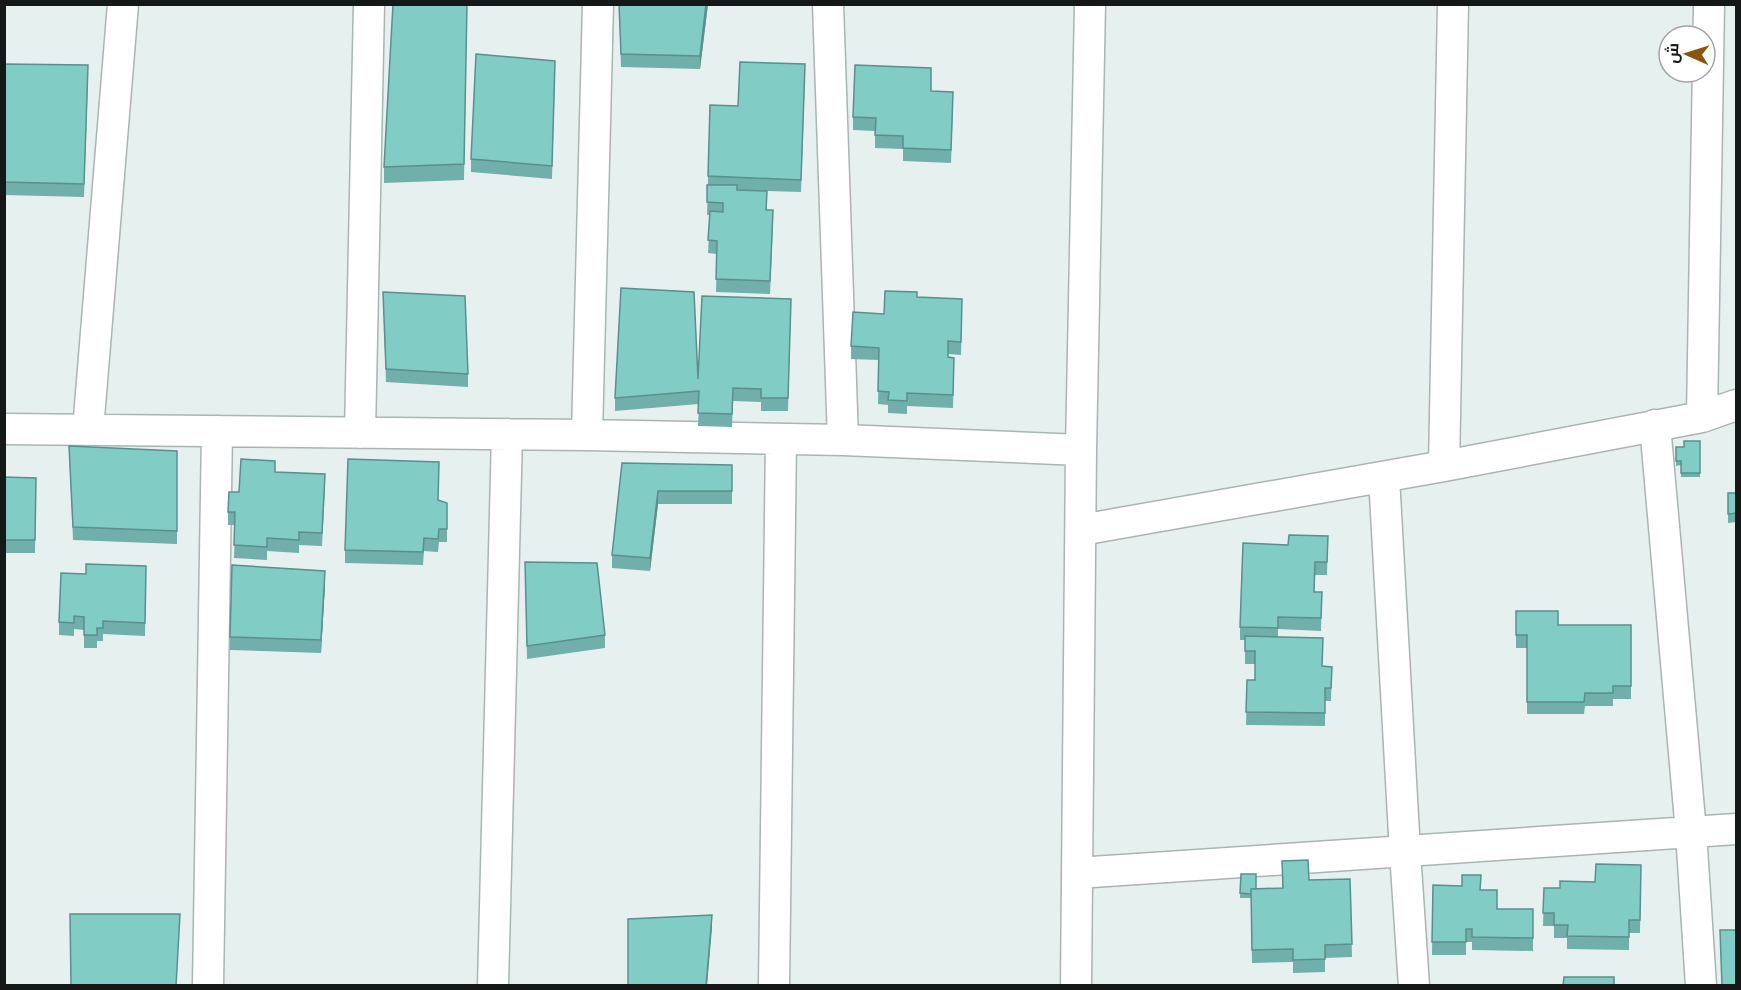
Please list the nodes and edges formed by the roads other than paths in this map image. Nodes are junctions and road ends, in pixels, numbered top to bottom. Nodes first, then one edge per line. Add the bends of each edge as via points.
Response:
1 (123, 4) edge
2 (369, 4) edge
3 (598, 4) edge
4 (828, 4) edge
5 (1090, 4) edge
6 (1453, 4) edge
7 (1709, 4) edge
8 (1737, 405) edge
9 (1702, 417) junction
10 (1656, 425) junction
11 (4, 429) edge
12 (88, 430) junction
13 (217, 431) junction
14 (360, 433) junction
15 (507, 434) junction
16 (587, 435) junction
17 (781, 439) junction
18 (843, 440) junction
19 (1081, 450) junction
20 (1444, 466) junction
21 (1384, 477) junction
22 (1081, 530) junction
23 (1737, 829) edge
24 (1691, 832) junction
25 (1405, 852) junction
26 (1077, 873) junction
27 (208, 986) edge
28 (493, 986) edge
29 (774, 986) edge
30 (1076, 986) edge
31 (1414, 986) edge
32 (1701, 986) edge

1 - 12 street
2 - 14 street
3 - 16 street
4 - 18 street
5 - 19 street
6 - 20 street
7 - 9 street
8 - 9 street
9 - 10 street
10 - 20 street
10 - 24 street
11 - 12 street
12 - 13 street
13 - 14 street
13 - 27 street
14 - 15 street
15 - 16 street
15 - 28 street
16 - 17 street
17 - 18 street
17 - 29 street
18 - 19 street
19 - 22 street
20 - 21 street
21 - 22 street
21 - 25 street
22 - 26 street
23 - 24 street
24 - 25 street
24 - 32 street
25 - 26 street
25 - 31 street
26 - 30 street

